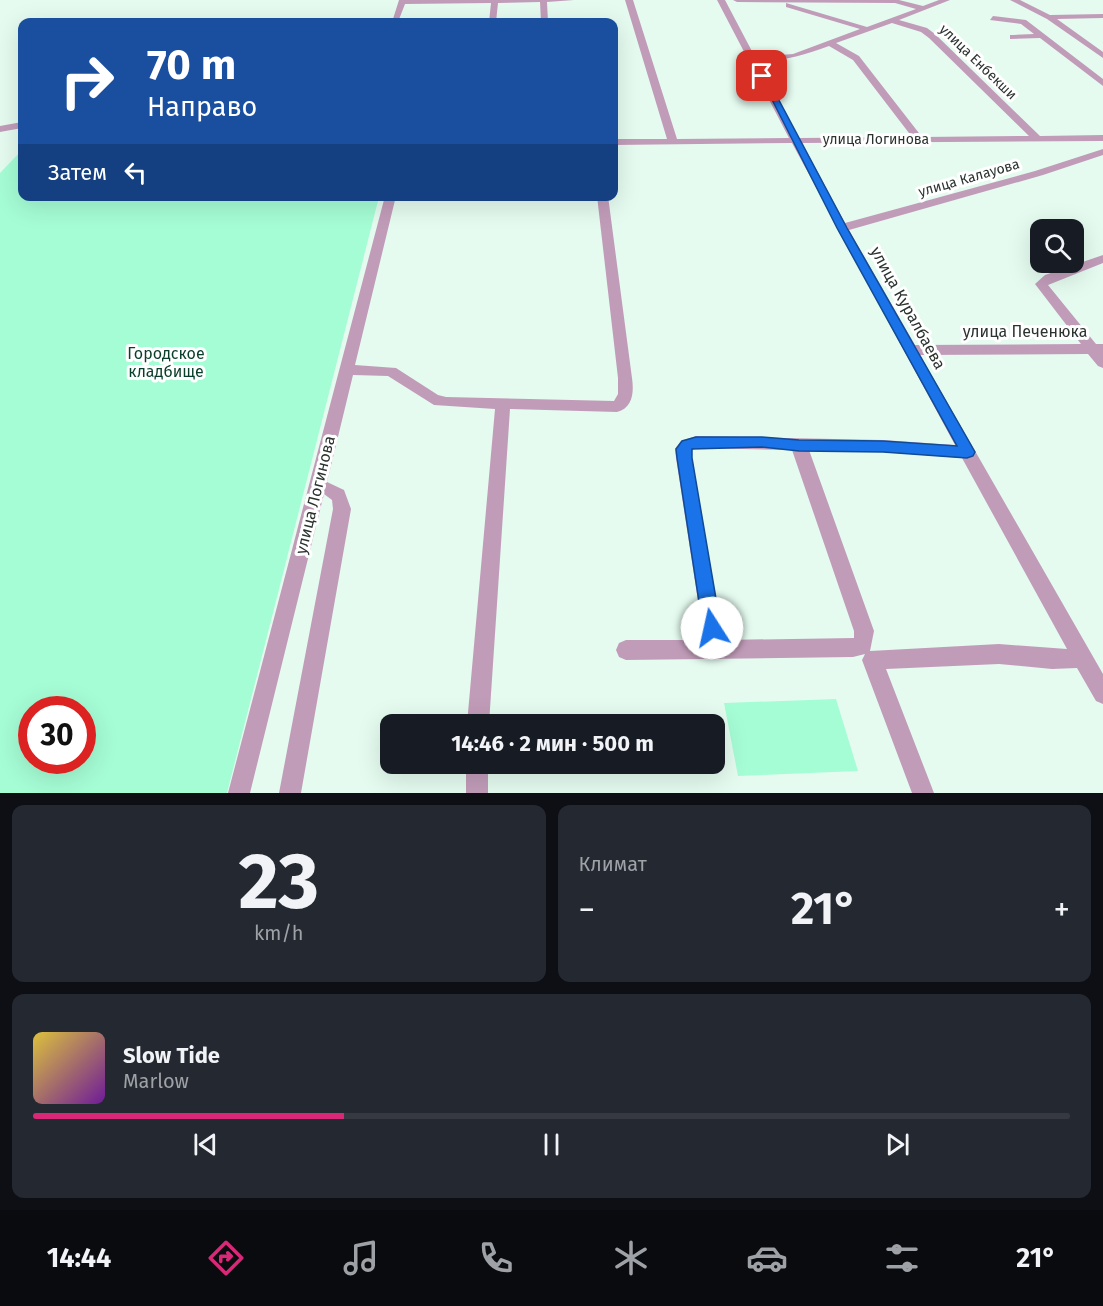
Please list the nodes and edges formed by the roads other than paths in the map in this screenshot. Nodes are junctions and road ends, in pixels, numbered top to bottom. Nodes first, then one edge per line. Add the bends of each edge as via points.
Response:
1 (543, 0) edge
2 (570, 0) edge
3 (629, 0) edge
4 (721, 0) edge
5 (737, 0) edge
6 (946, 0) edge
7 (1014, 0) edge
8 (402, 1) edge
9 (495, 1) edge
10 (777, 1) edge
11 (922, 8) junction
12 (1103, 16) edge
13 (1049, 17) junction
14 (396, 18) edge
15 (493, 18) edge
16 (544, 18) edge
17 (993, 18) dead end
18 (891, 20) junction
19 (1023, 22) junction
20 (866, 29) junction
21 (1041, 36) junction
22 (1013, 37) dead end
23 (830, 43) junction
24 (1103, 56) edge
25 (753, 59) junction
26 (1103, 82) edge
27 (18, 126) edge
28 (0, 129) edge
29 (1037, 138) junction
30 (1103, 138) edge
31 (919, 139) junction
32 (673, 141) junction
33 (796, 141) junction
34 (618, 142) edge
35 (1103, 152) edge
36 (390, 201) edge
37 (604, 201) edge
38 (842, 228) junction
39 (1103, 259) edge
40 (1097, 349) edge
41 (911, 350) junction
42 (1103, 363) edge
43 (345, 370) junction
44 (503, 404) junction
45 (799, 446) junction
46 (967, 452) junction
47 (317, 485) junction
48 (716, 649) junction
49 (626, 650) dead end
50 (1083, 658) junction
51 (1103, 694) edge
52 (479, 714) edge
53 (477, 774) edge
54 (239, 793) edge
55 (290, 793) edge
56 (477, 793) edge
57 (922, 793) edge

1 - 2 street
1 - 9 street
1 - 16 street
3 - 32 street
4 - 25 street, улица Куралбаева
5 - 10 street
6 - 11 street
7 - 13 street
8 - 9 street
8 - 14 street
9 - 15 street
10 - 11 street via 889,1
10 - 20 street
11 - 18 street
12 - 13 street
13 - 19 street
13 - 24 street
17 - 19 street
18 - 20 street
18 - 29 street, улица Енбекши via 928,32
19 - 21 street
20 - 23 street
21 - 22 street
21 - 26 street
23 - 25 street via 787,58
23 - 31 street via 856,58
25 - 33 street, улица Куралбаева
27 - 28 street
29 - 30 street, улица Логинова
29 - 31 street, улица Логинова
31 - 33 street, улица Логинова
32 - 33 street, улица Логинова
32 - 34 street, улица Логинова
33 - 38 street, улица Куралбаева
35 - 38 street, улица Калауова
36 - 43 street, улица Логинова
37 - 44 street via 626,399 617,407
38 - 41 street, улица Куралбаева
39 - 40 street via 1041,284
40 - 41 street, улица Печенюка
40 - 42 street
41 - 46 street, улица Куралбаева
43 - 44 street via 391,371 434,400
43 - 47 street, улица Логинова
44 - 52 street
45 - 46 street
45 - 48 street via 696,442 683,449
45 - 48 street via 864,631 863,645
46 - 50 street, улица Куралбаева
47 - 54 street, улица Логинова
47 - 55 street via 336,492 342,509
48 - 49 street
50 - 51 street, улица Куралбаева
50 - 57 street via 999,654 873,660
53 - 56 street

